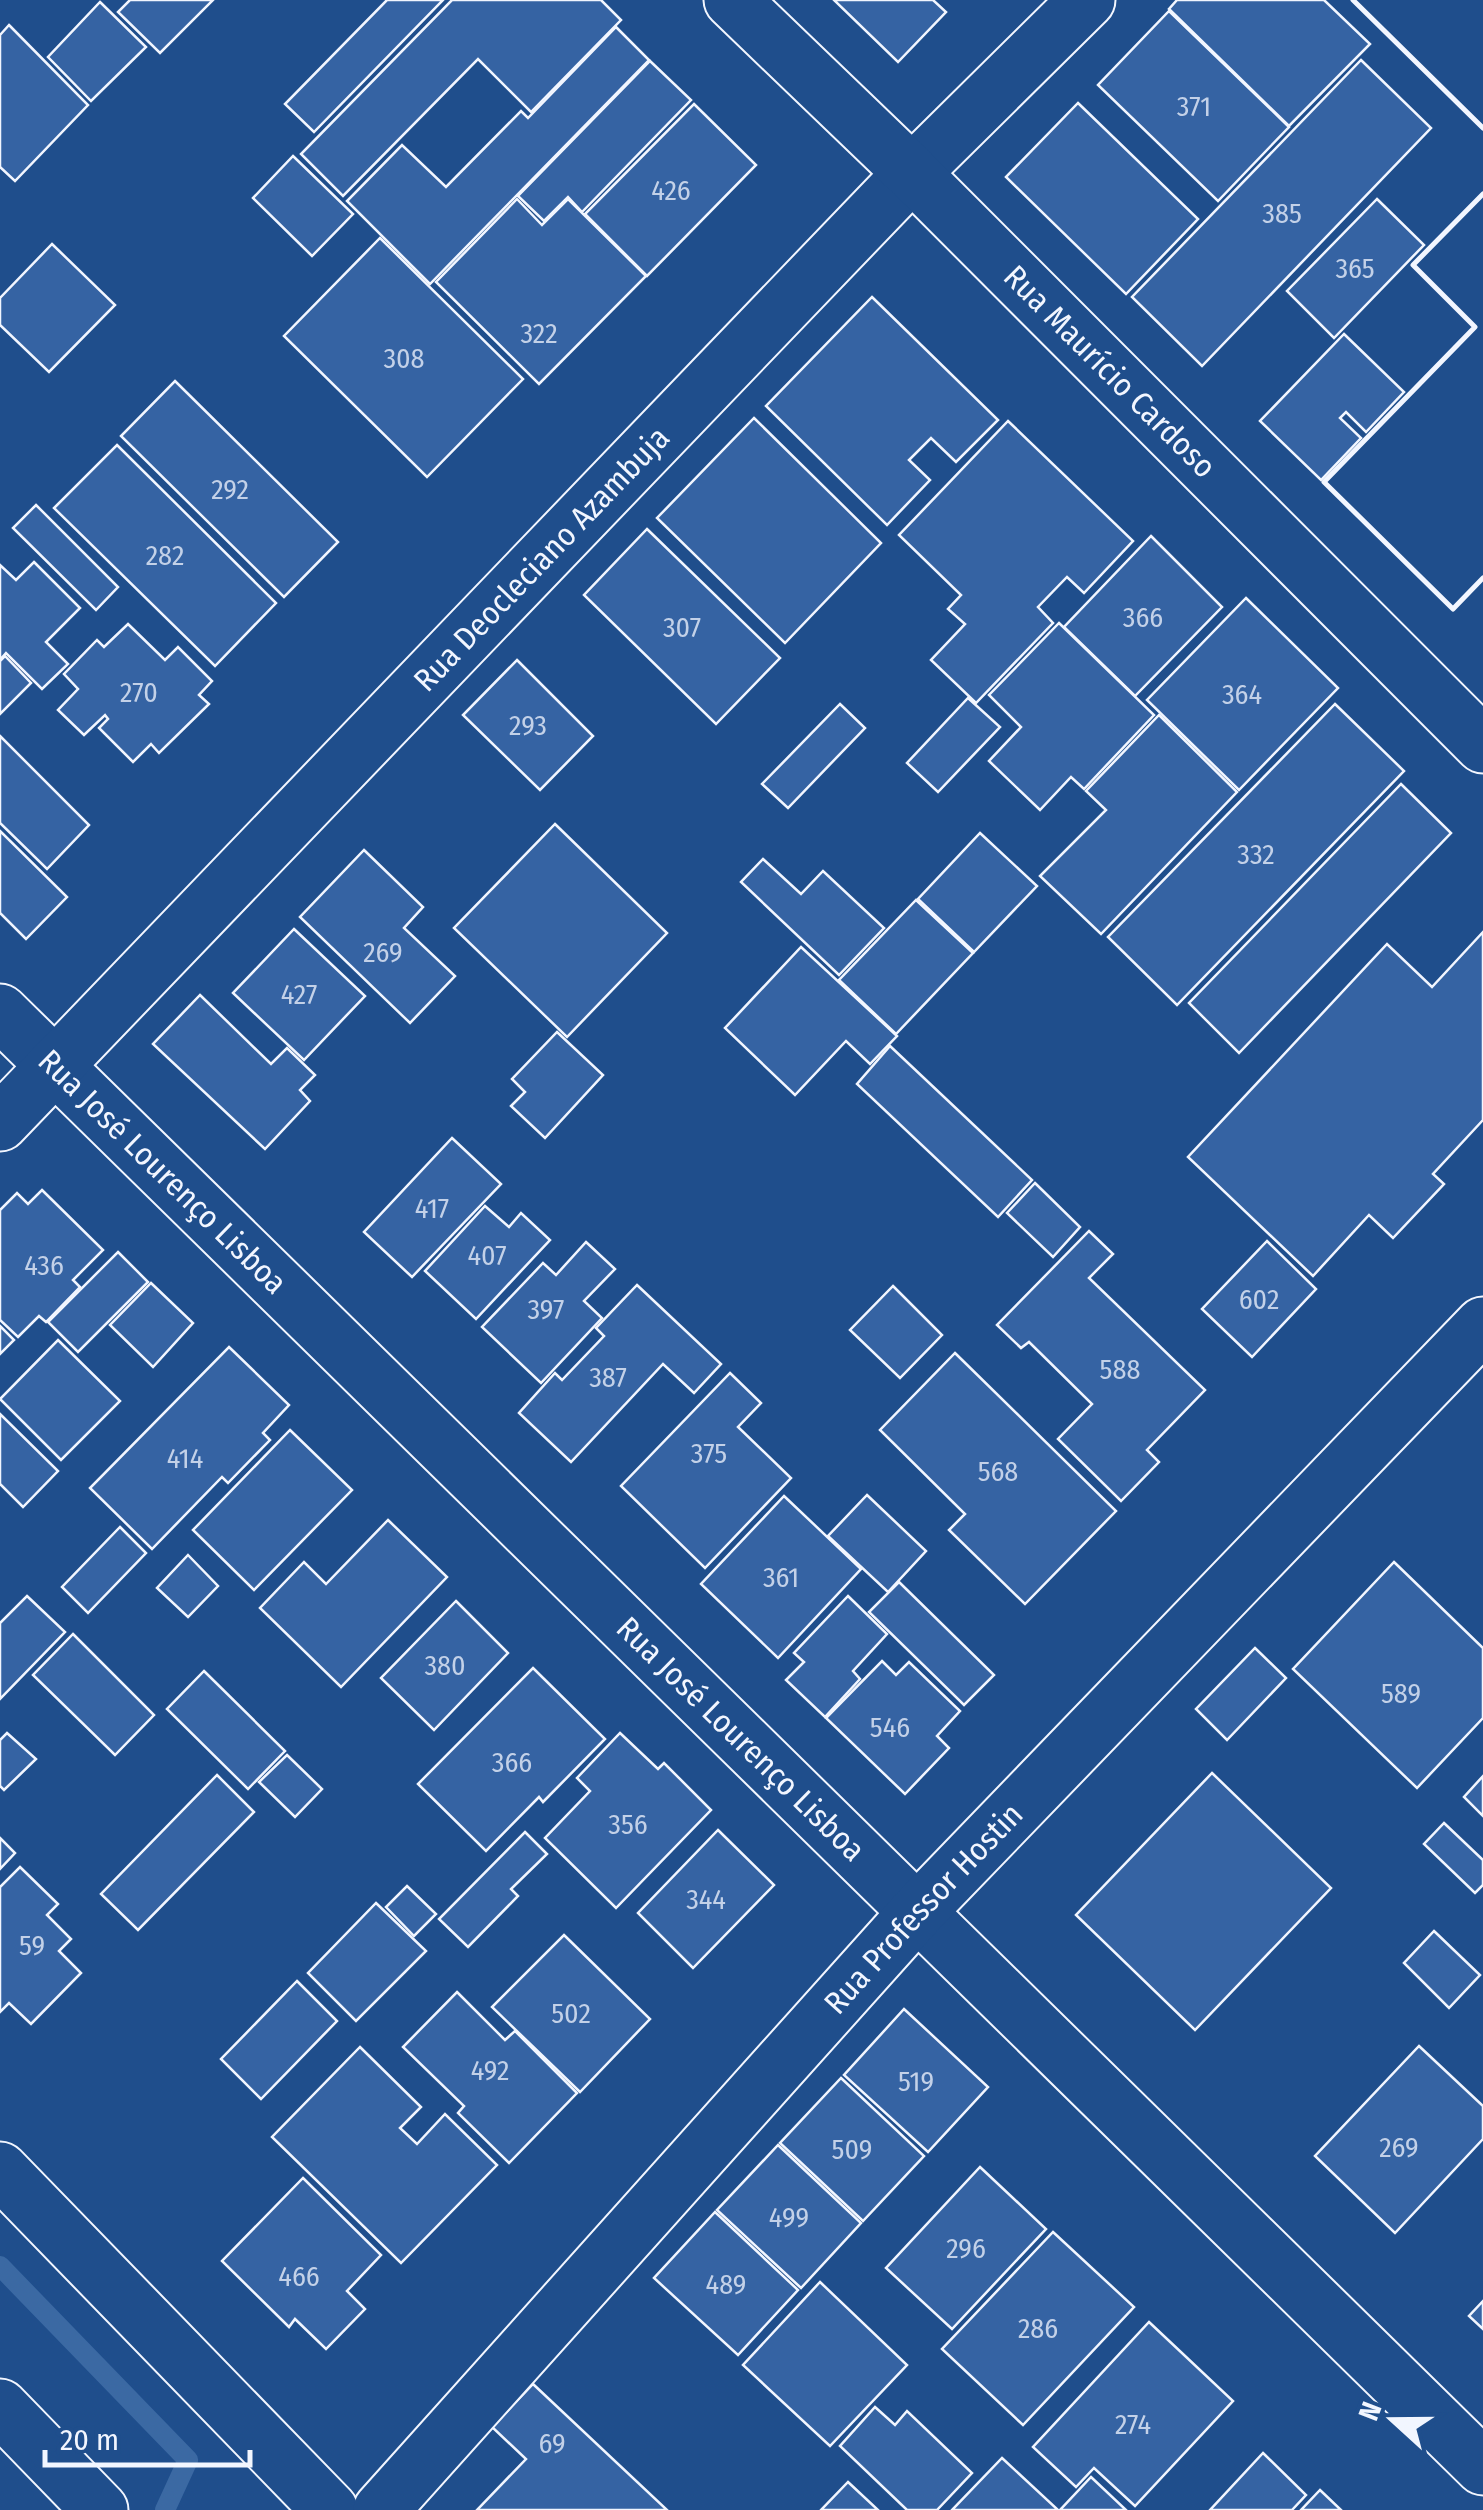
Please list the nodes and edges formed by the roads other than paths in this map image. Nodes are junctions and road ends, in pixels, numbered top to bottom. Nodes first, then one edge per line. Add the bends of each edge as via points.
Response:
1 (732, 0) edge
2 (1087, 0) edge
3 (912, 173) junction
4 (1483, 745) edge
5 (0, 1012) edge
6 (54, 1064) junction
7 (0, 1123) edge
8 (1483, 1326) edge
9 (918, 1911) junction
10 (0, 2170) edge
11 (0, 2406) edge
12 (1483, 2467) edge
13 (100, 2510) edge
14 (330, 2510) edge
15 (381, 2510) edge

1 - 3 street, Rua Maurício Cardoso
2 - 3 street, Rua Deocleciano Azambuja
3 - 4 street, Rua Maurício Cardoso
3 - 6 street, Rua Deocleciano Azambuja
5 - 6 street, Rua José Lourenço Lisboa
6 - 7 street, Rua Deocleciano Azambuja
6 - 9 street, Rua José Lourenço Lisboa
8 - 9 street, Rua Professor Hostin
9 - 12 street, Rua José Lourenço Lisboa
9 - 15 street, Rua Professor Hostin
10 - 14 street
11 - 13 street

